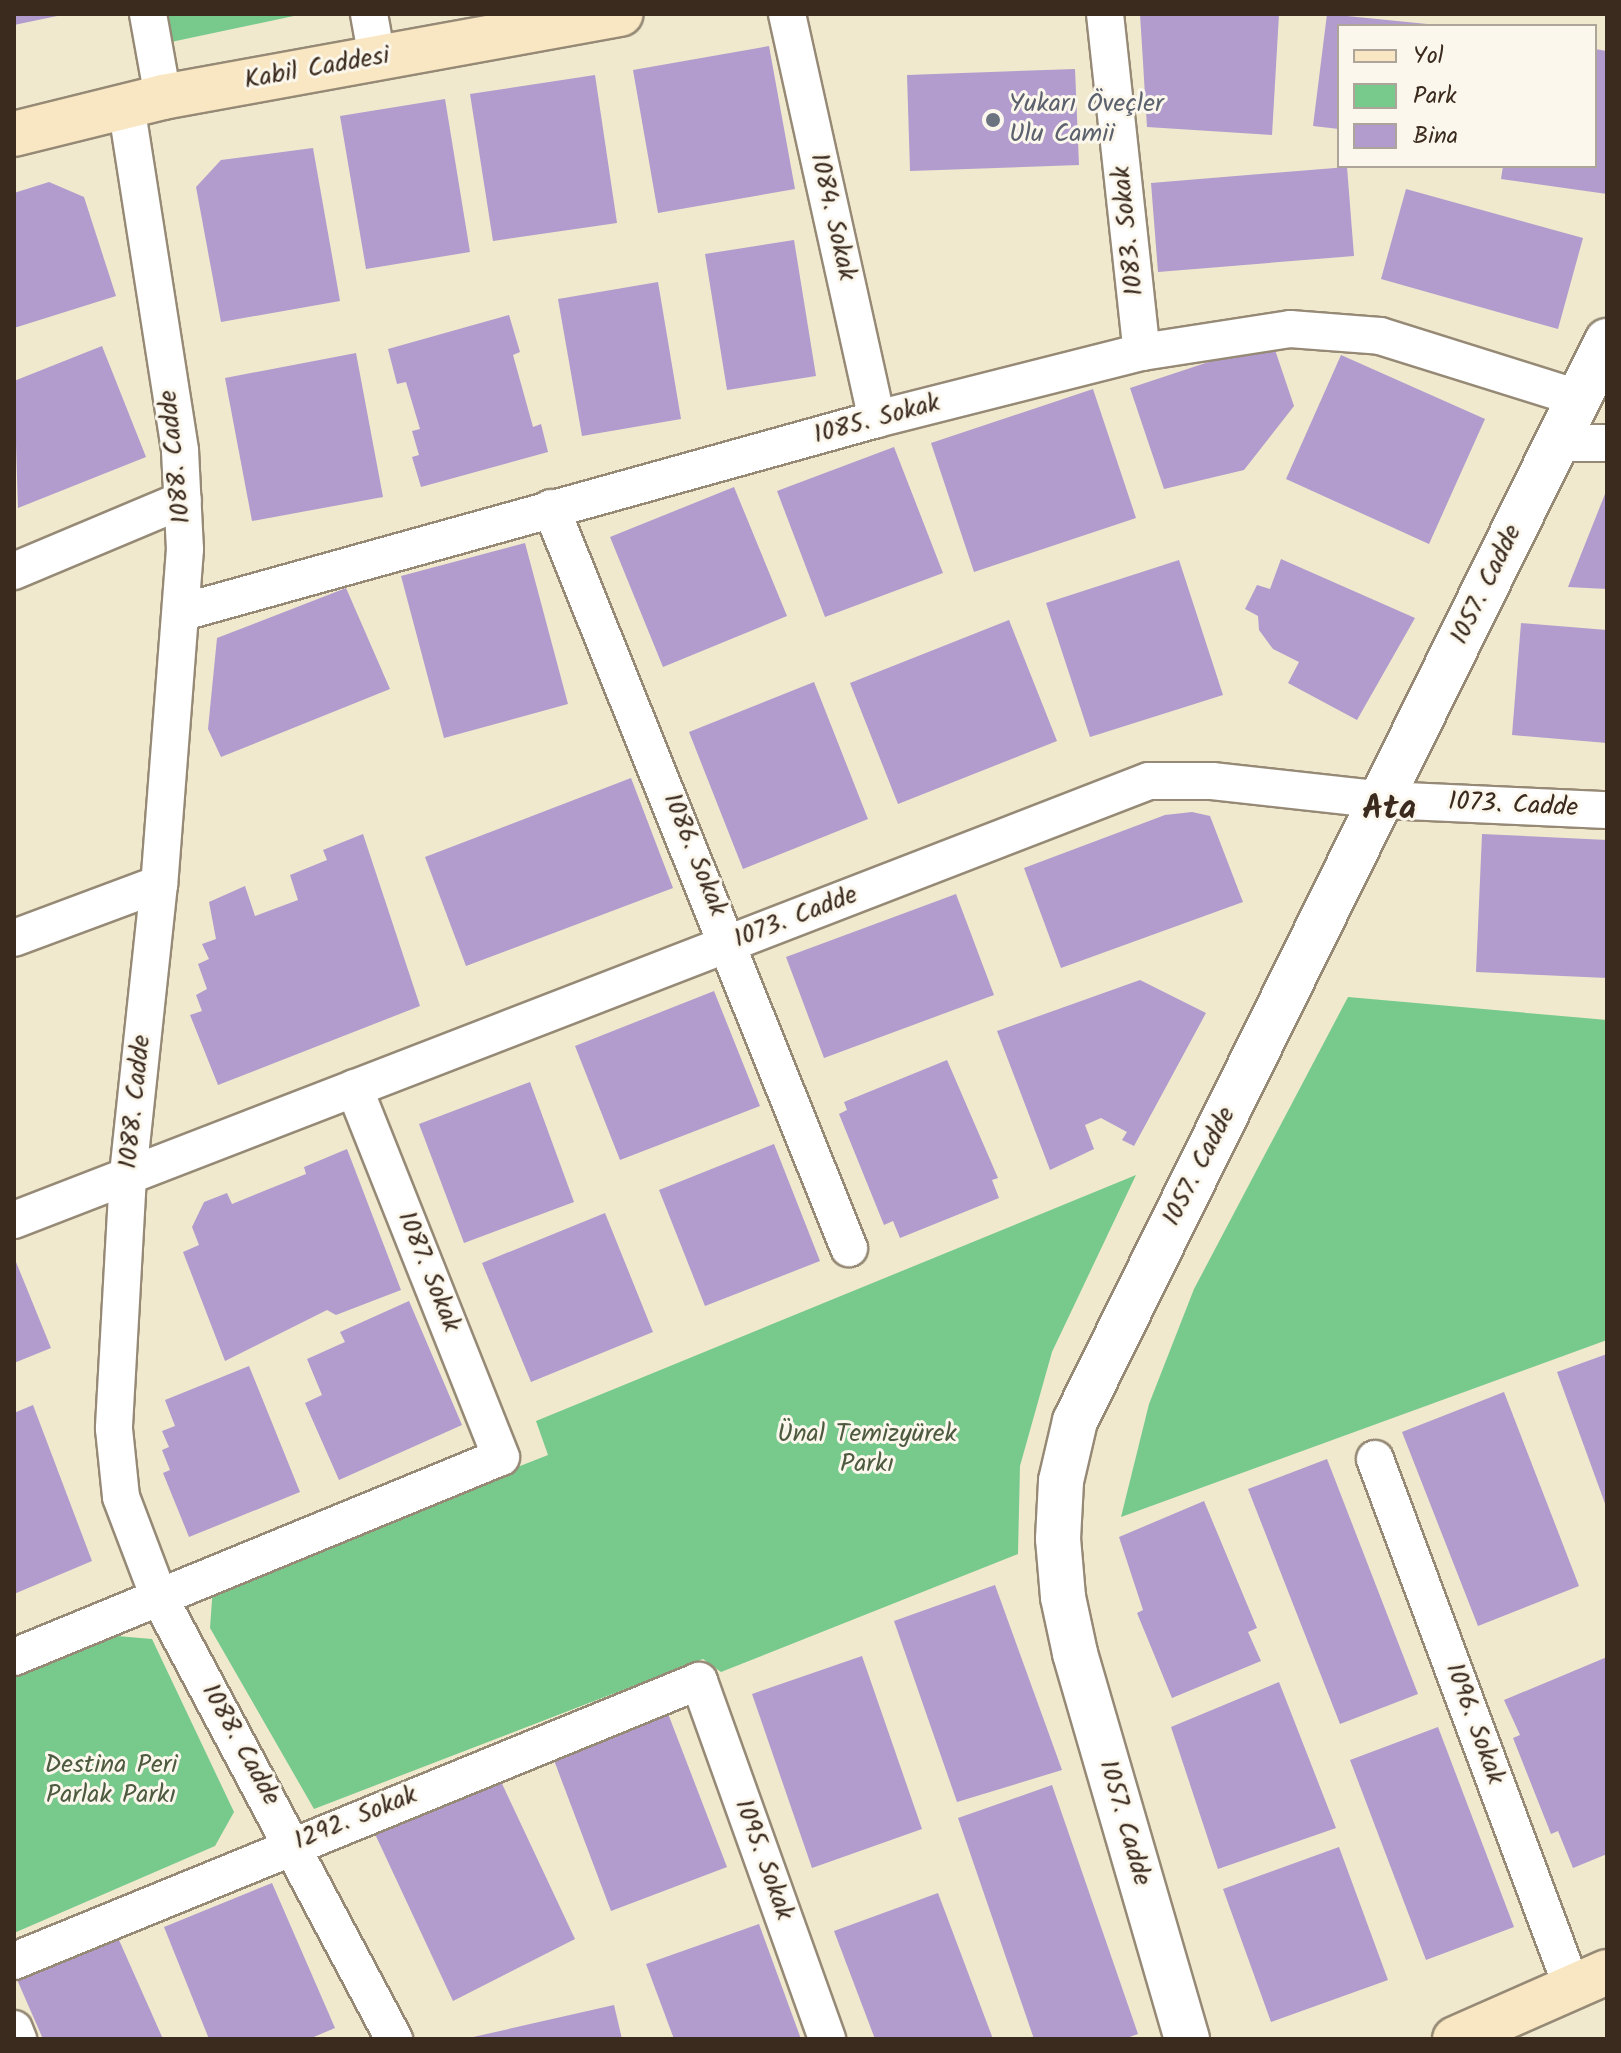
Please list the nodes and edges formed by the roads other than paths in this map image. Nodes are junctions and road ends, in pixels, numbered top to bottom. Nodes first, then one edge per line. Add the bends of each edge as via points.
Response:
1 (148, 14) edge
2 (369, 14) edge
3 (621, 14) edge
4 (787, 14) edge
5 (1105, 14) edge
6 (377, 58) junction
7 (144, 101) junction
8 (14, 134) edge
9 (1607, 341) edge
10 (1142, 352) junction
11 (1578, 398) junction
12 (877, 419) junction
13 (1555, 443) junction
14 (1607, 443) edge
15 (183, 500) junction
16 (551, 508) junction
17 (14, 571) edge
18 (183, 612) junction
19 (1384, 800) junction
20 (1607, 810) edge
21 (159, 884) junction
22 (14, 938) edge
23 (730, 943) junction
24 (354, 1088) junction
25 (128, 1176) junction
26 (14, 1220) edge
27 (849, 1248) dead end
28 (1375, 1459) dead end
29 (159, 1597) junction
30 (14, 1657) edge
31 (699, 1681) joint
32 (293, 1844) junction
33 (14, 1961) edge
34 (1590, 1981) edge
35 (14, 2029) edge
36 (18, 2039) edge
37 (394, 2039) edge
38 (827, 2039) edge
39 (1187, 2039) edge
40 (1455, 2039) edge

1 - 7 street, 1088. Cadde
2 - 6 street
3 - 6 main road, Kabil Caddesi
4 - 12 street, 1084. Sokak
5 - 10 street, 1083. Sokak
6 - 7 main road, Kabil Caddesi
7 - 8 main road, Kabil Caddesi
7 - 15 street, 1088. Cadde
9 - 11 street, 1057. Cadde
10 - 11 street, 1085. Sokak via 1290,329 1380,336
10 - 12 street, 1085. Sokak
11 - 13 street, 1057. Cadde
12 - 16 street, 1085. Sokak
13 - 14 street
13 - 19 street, 1057. Cadde
15 - 17 street
15 - 18 street, 1088. Cadde
16 - 18 street, 1085. Sokak
16 - 23 street, 1086. Sokak
18 - 21 street, 1088. Cadde
19 - 20 street, 1073. Cadde
19 - 23 street, 1073. Cadde via 1276,785 1149,781
19 - 39 street, 1057. Cadde via 1097,1374 1075,1421 1061,1481 1058,1539 1075,1653
21 - 22 street
21 - 25 street, 1088. Cadde
23 - 24 street, 1073. Cadde
23 - 27 street, 1086. Sokak
24 - 25 street, 1073. Cadde
24 - 29 street, 1087. Sokak via 501,1457
25 - 26 street, 1073. Cadde
25 - 29 street, 1088. Cadde via 114,1429 121,1497
28 - 34 street, 1096. Sokak
29 - 30 street
29 - 32 street, 1088. Cadde
31 - 32 street, 1292. Sokak
31 - 38 street, 1095. Sokak
32 - 33 street, 1292. Sokak
32 - 37 street, 1088. Cadde
34 - 40 main road
35 - 36 street

